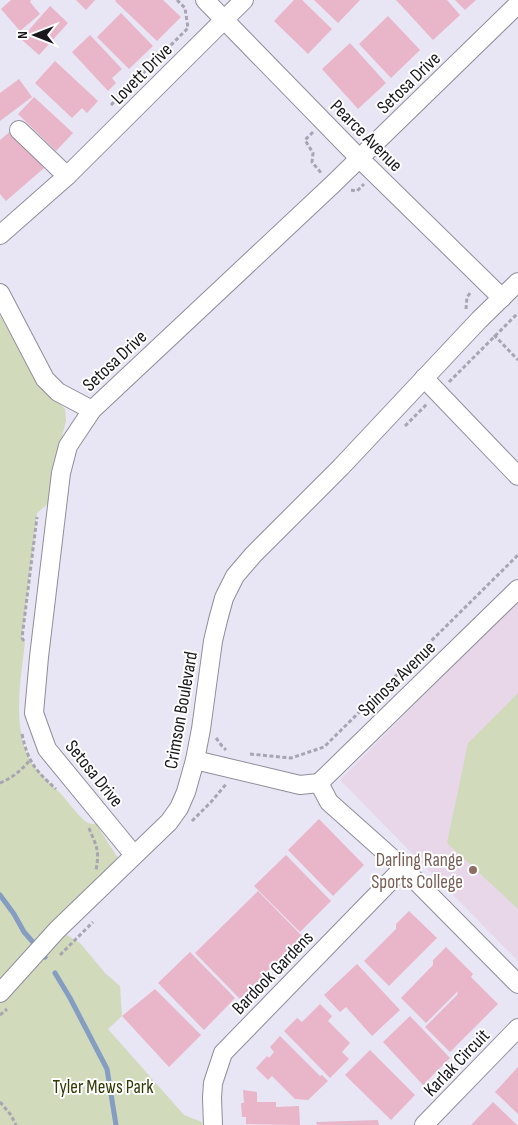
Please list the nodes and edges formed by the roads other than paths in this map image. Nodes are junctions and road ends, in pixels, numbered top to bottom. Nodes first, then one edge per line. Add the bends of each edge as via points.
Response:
1 (244, 0) edge
2 (197, 2) edge
3 (518, 4) edge
4 (225, 19) junction
5 (19, 130) dead end
6 (359, 158) junction
7 (67, 176) junction
8 (0, 235) edge
9 (518, 282) edge
10 (0, 294) edge
11 (502, 298) junction
12 (424, 378) junction
13 (92, 410) junction
14 (518, 476) edge
15 (518, 589) edge
16 (195, 760) junction
17 (319, 782) junction
18 (134, 855) junction
19 (402, 868) junction
20 (518, 984) edge
21 (0, 993) edge
22 (518, 1028) edge
23 (213, 1125) edge
24 (424, 1125) edge

1 - 4 street, Lovett Drive
2 - 4 street, Pearce Avenue
3 - 6 street, Setosa Drive
4 - 6 street, Pearce Avenue
4 - 7 street, Lovett Drive
5 - 7 street
6 - 11 street, Pearce Avenue
6 - 13 street, Setosa Drive
7 - 8 street, Lovett Drive
9 - 11 street
10 - 13 street via 45,379 58,392
11 - 12 street, Crimson Boulevard
12 - 14 street
12 - 16 street, Crimson Boulevard via 235,576 224,598 213,642
13 - 18 street, Setosa Drive via 68,446 61,473 34,713 47,749
15 - 17 street, Spinosa Avenue
16 - 17 street via 300,785
16 - 18 street, Crimson Boulevard via 178,808 169,822
17 - 19 street via 329,802
18 - 21 street, Crimson Boulevard via 57,930
19 - 20 street
19 - 23 street, Bardook Gardens via 223,1053 213,1082
22 - 24 street, Karlak Circuit

